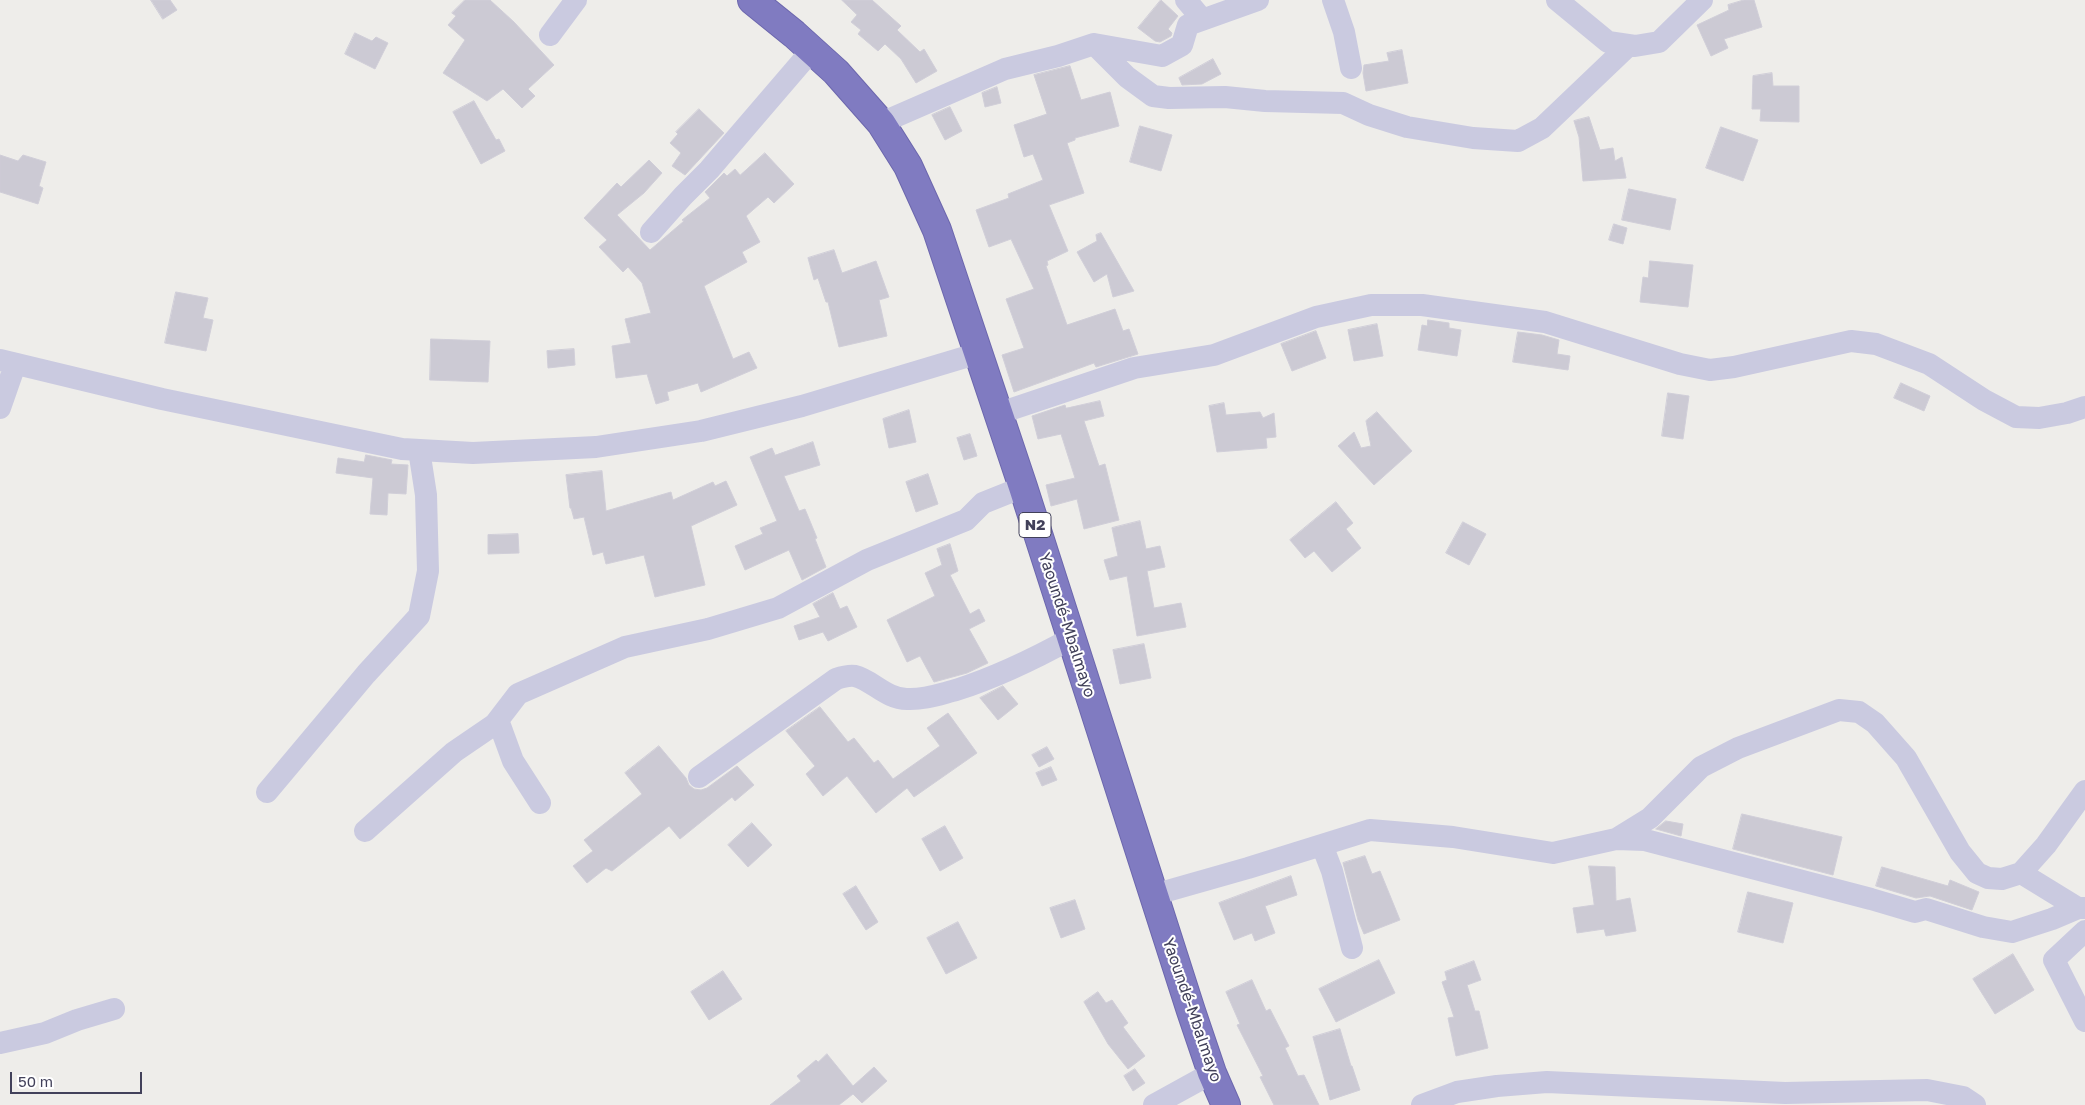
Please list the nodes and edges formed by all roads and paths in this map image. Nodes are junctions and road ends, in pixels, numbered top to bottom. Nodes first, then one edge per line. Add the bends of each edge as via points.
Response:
1 (576, 0) edge
2 (752, 0) edge
3 (1186, 0) edge
4 (1258, 0) edge
5 (1333, 0) edge
6 (1557, 0) edge
7 (1702, 0) edge
8 (1202, 19) junction
9 (550, 35) dead end
10 (1094, 44) junction
11 (1629, 45) junction
12 (812, 50) junction
13 (1351, 68) dead end
14 (881, 123) junction
15 (651, 232) dead end
16 (979, 352) junction
17 (8, 363) edge
18 (2085, 407) edge
19 (0, 408) edge
20 (997, 414) junction
21 (419, 450) junction
22 (1023, 487) junction
23 (1072, 638) junction
24 (498, 720) junction
25 (699, 777) dead end
26 (267, 792) dead end
27 (2085, 792) edge
28 (540, 803) dead end
29 (365, 831) dead end
30 (1616, 839) junction
31 (1322, 845) junction
32 (2021, 873) junction
33 (1153, 895) junction
34 (2081, 908) edge
35 (2085, 931) edge
36 (1352, 948) dead end
37 (114, 1009) dead end
38 (2085, 1021) edge
39 (0, 1043) edge
40 (1212, 1073) junction
41 (1154, 1105) edge
42 (1226, 1105) edge
43 (1422, 1105) edge
44 (1975, 1105) edge

1 - 9 street
2 - 12 highway, Yaoundé-Mbalmayo / N2
3 - 8 street
4 - 8 street
5 - 13 street
6 - 11 street via 1608,42
7 - 11 street via 1659,42
8 - 10 street via 1188,25 1182,45 1162,56
10 - 11 street via 1127,77 1154,96 1343,103 1407,128 1518,141 1542,128
10 - 14 street via 1005,69
12 - 14 highway, Yaoundé-Mbalmayo / N2
12 - 15 street
14 - 16 highway, Yaoundé-Mbalmayo / N2 via 908,166 936,230
16 - 20 highway, Yaoundé-Mbalmayo / N2
16 - 21 street via 802,406 701,431 596,447 473,453
17 - 19 street
17 - 21 street via 271,423
18 - 20 street via 2039,418 2016,417 1929,364 1876,344 1851,341 1734,368 1710,370 1680,364 1545,322 1422,304 1371,305 1316,317 1214,355 1134,368
20 - 22 highway, Yaoundé-Mbalmayo / N2
21 - 26 street via 426,496 428,571 419,616
22 - 23 highway, Yaoundé-Mbalmayo / N2
22 - 24 street via 983,503 966,520 867,560 778,608 708,629 625,647 518,694
23 - 25 street via 982,682 930,697 906,699 882,692 857,677 836,679
23 - 33 highway, Yaoundé-Mbalmayo / N2
24 - 28 street via 513,761
24 - 29 street via 454,752
27 - 32 street
30 - 31 street via 1553,852 1453,837 1370,830
30 - 32 street via 1650,818 1701,767 1738,748 1839,710 1859,712 1876,723 1906,758 1960,852 1977,873 1988,878
30 - 34 street via 1645,840 1915,912 1926,909 1983,927 2012,932
31 - 33 street
31 - 36 street
32 - 34 street
33 - 40 highway, Yaoundé-Mbalmayo / N2
35 - 38 street via 2054,960
37 - 39 street via 45,1033
40 - 41 street
40 - 42 highway, Yaoundé-Mbalmayo / N2
43 - 44 street via 1457,1092 1547,1082 1785,1092 1927,1090 1964,1097

